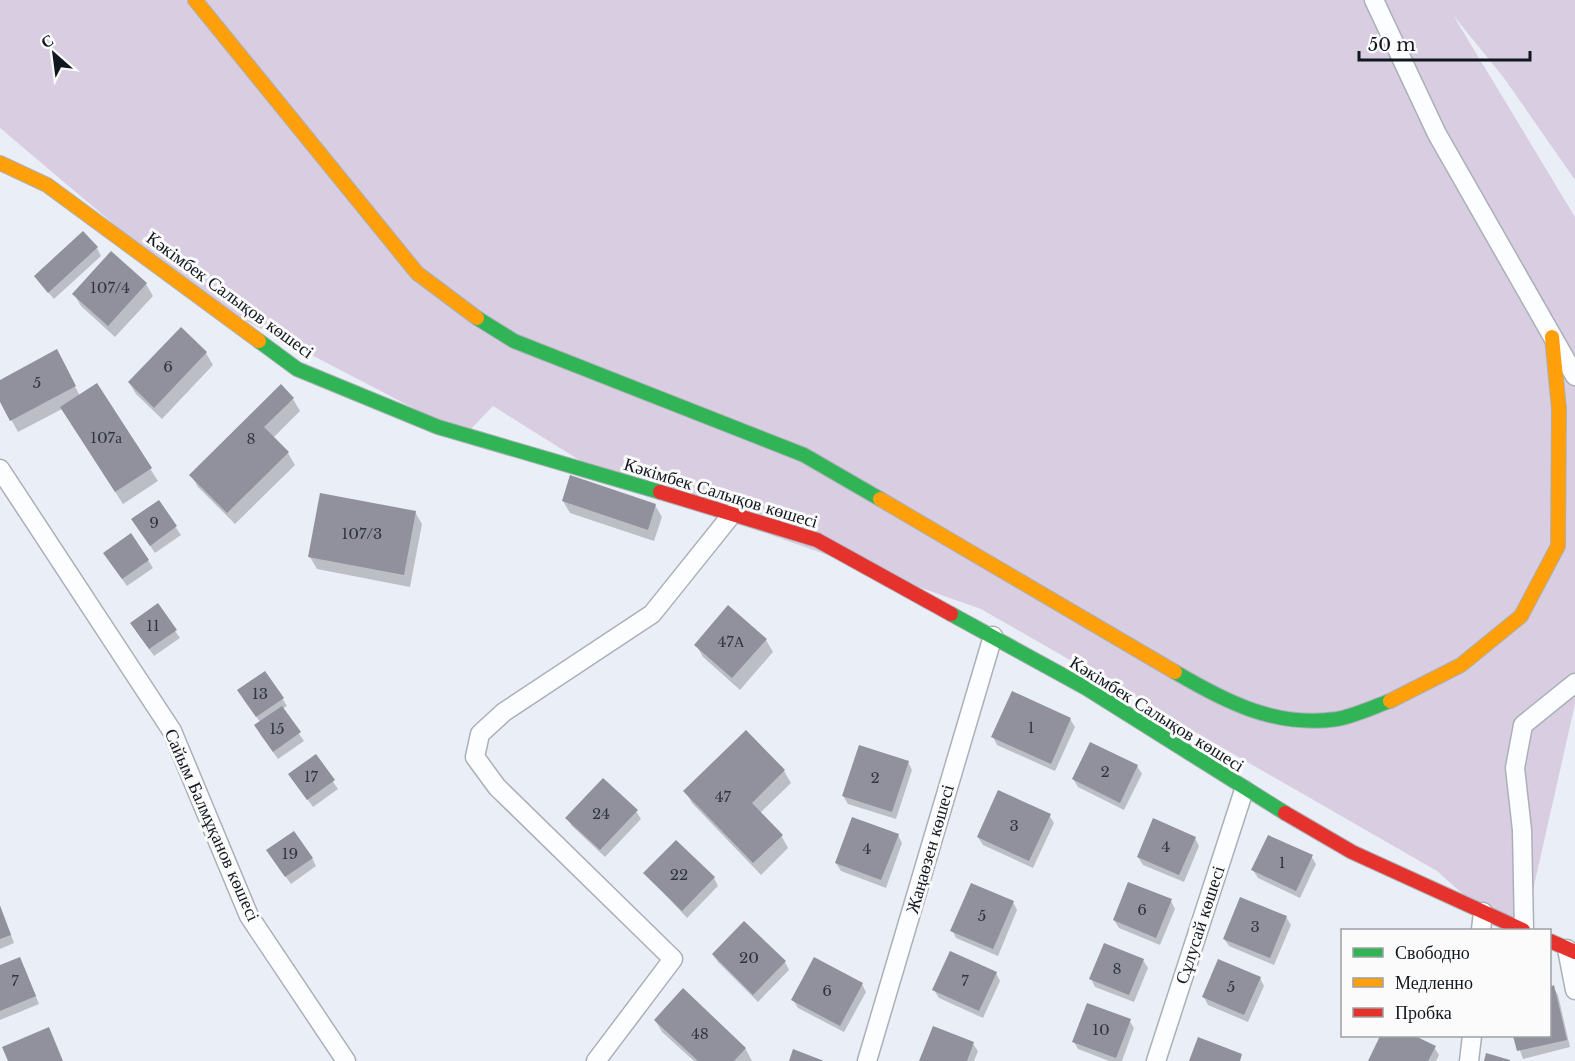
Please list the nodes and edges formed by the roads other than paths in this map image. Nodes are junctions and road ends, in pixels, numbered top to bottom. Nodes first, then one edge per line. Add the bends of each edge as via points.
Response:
1 (195, 0) edge
2 (1374, 0) edge
3 (0, 163) edge
4 (1552, 337) junction
5 (1575, 376) edge
6 (0, 469) edge
7 (733, 513) junction
8 (993, 636) junction
9 (1575, 683) edge
10 (1244, 790) junction
11 (1483, 912) junction
12 (1481, 929) edge
13 (1521, 929) edge
14 (1523, 929) edge
15 (1551, 941) edge
16 (1571, 950) edge
17 (1575, 990) edge
18 (1472, 1037) edge
19 (346, 1061) edge
20 (596, 1061) edge
21 (867, 1061) edge
22 (1156, 1061) edge
23 (1469, 1061) edge

1 - 4 street via 417,273 473,316 514,341 804,455 1211,693 1274,719 1337,719 1403,697 1461,665 1521,616 1558,546 1558,409
2 - 4 street via 1437,134
3 - 7 street, Кәкімбек Салықов көшесі via 47,185 297,369 438,427
4 - 5 street
6 - 19 street, Сайым Балмұқанов көшесі via 172,731 249,916
7 - 8 street, Кәкімбек Салықов көшесі via 817,540
7 - 20 street via 652,614 504,712 480,734 475,757 497,788 673,958
8 - 10 street, Кәкімбек Салықов көшесі via 1086,688
8 - 21 street, Жаңаөзен көшесі
9 - 14 street via 1523,725 1515,768 1522,830
10 - 11 street, Кәкімбек Салықов көшесі via 1352,852
10 - 22 street, Сұлусай көшесі
11 - 12 street
11 - 13 street, Кәкімбек Салықов көшесі
15 - 16 street
16 - 17 street
18 - 23 street

